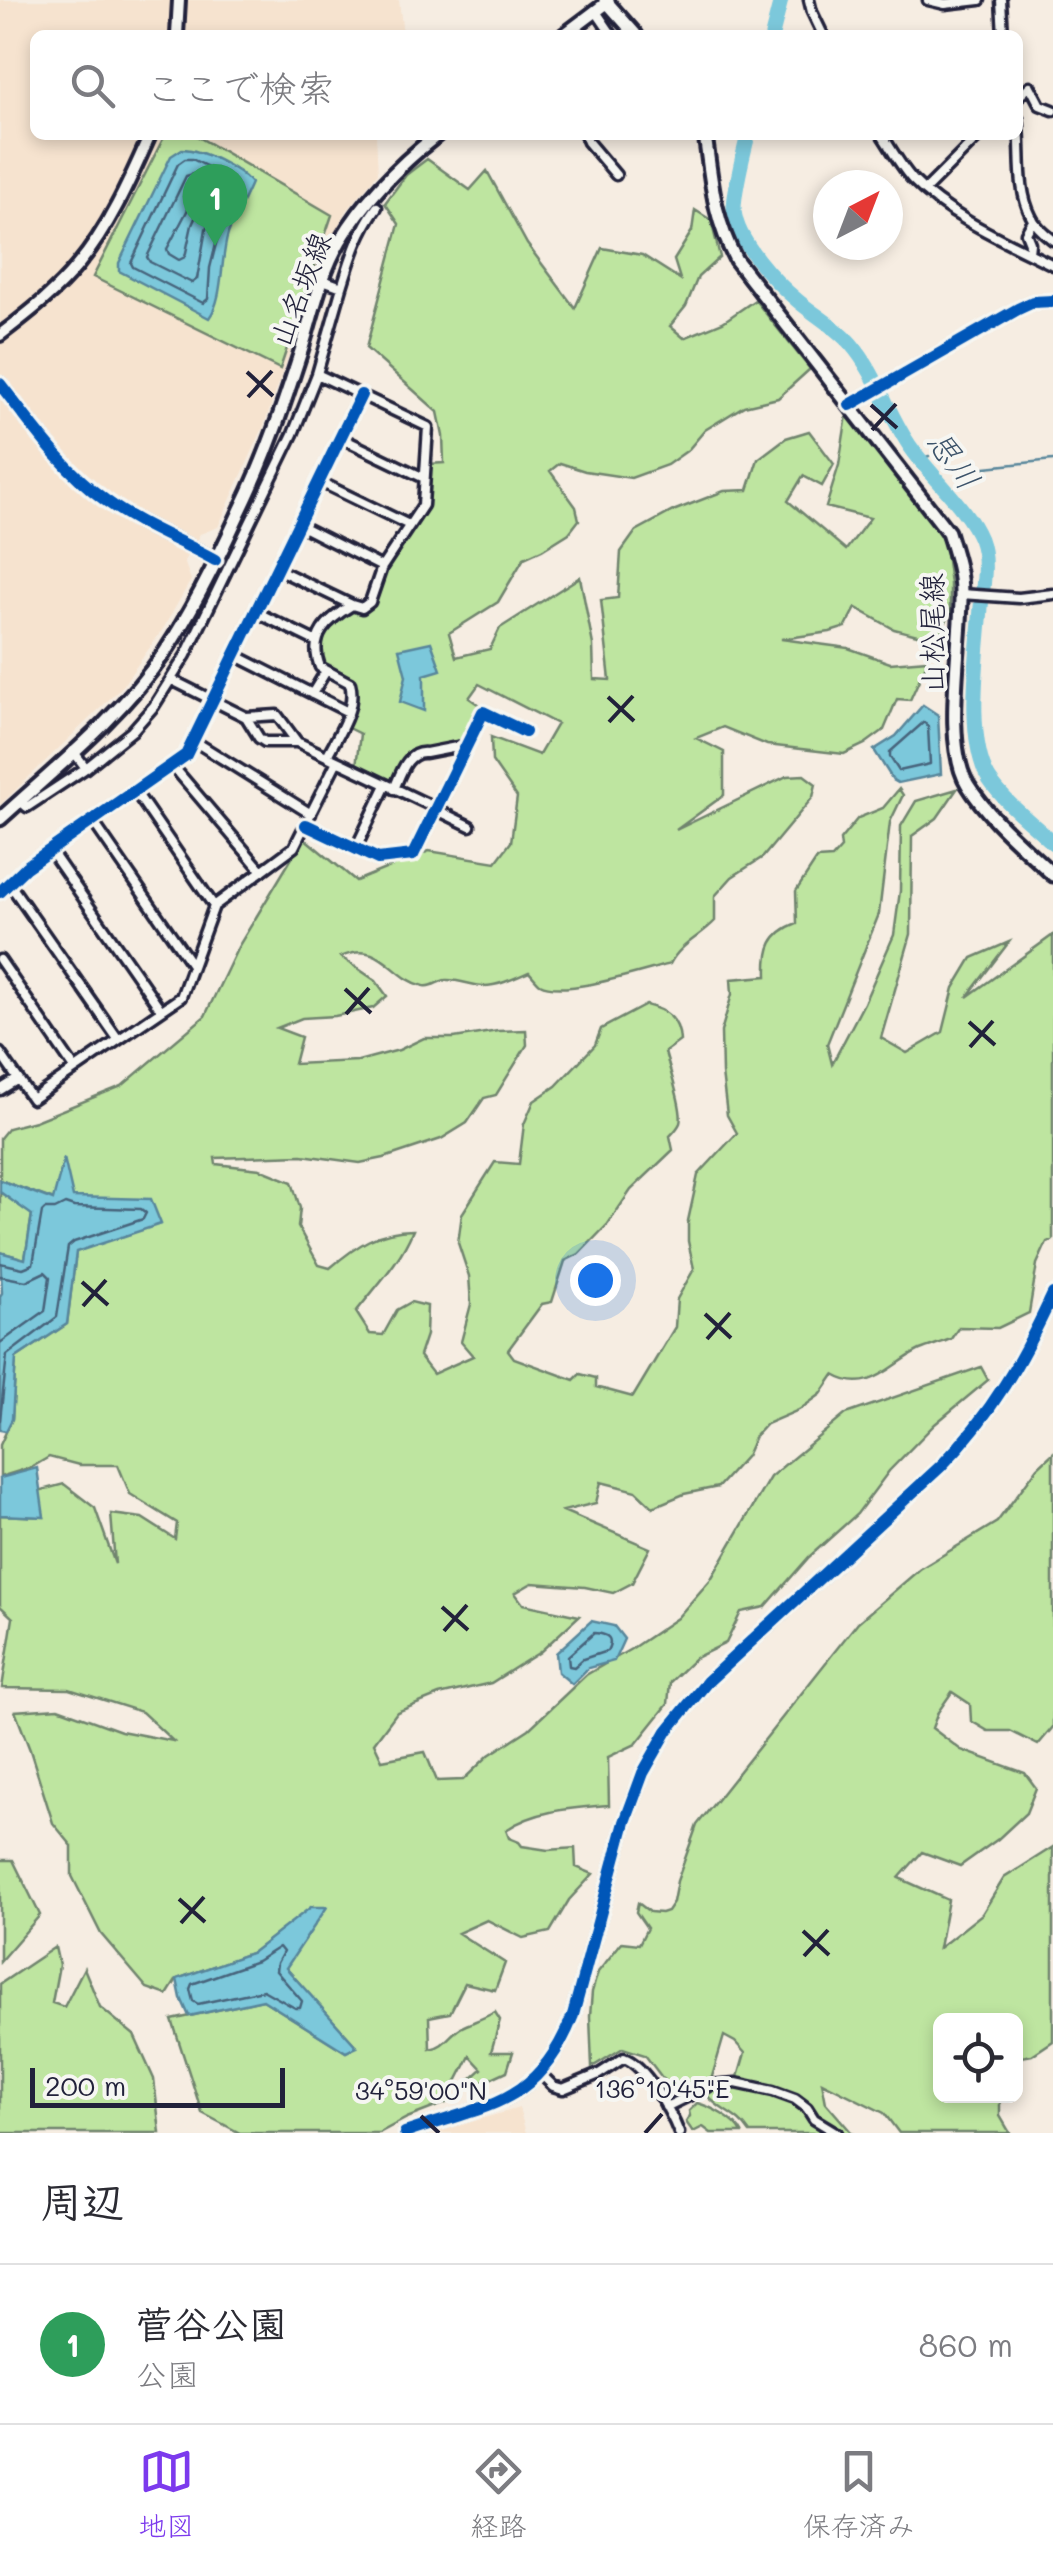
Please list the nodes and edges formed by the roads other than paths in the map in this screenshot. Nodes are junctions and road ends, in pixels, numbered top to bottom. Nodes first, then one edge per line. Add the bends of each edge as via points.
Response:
1 (180, 0) edge
2 (809, 0) edge
3 (928, 0) edge
4 (980, 0) edge
5 (1000, 0) edge
6 (608, 1) edge
7 (596, 10) junction
8 (177, 30) edge
9 (570, 30) edge
10 (609, 30) edge
11 (632, 30) edge
12 (821, 30) edge
13 (1003, 30) edge
14 (1023, 92) edge
15 (1053, 110) edge
16 (148, 140) edge
17 (431, 140) edge
18 (587, 140) edge
19 (706, 140) edge
20 (885, 140) edge
21 (975, 140) edge
22 (1018, 140) edge
23 (616, 175) dead end
24 (925, 190) junction
25 (377, 207) dead end
26 (1033, 221) junction
27 (1053, 240) edge
28 (1029, 253) junction
29 (1053, 265) edge
30 (323, 280) junction
31 (342, 287) junction
32 (1053, 300) edge
33 (0, 335) edge
34 (317, 374) junction
35 (0, 384) edge
36 (361, 394) junction
37 (850, 405) junction
38 (340, 438) junction
39 (424, 478) junction
40 (320, 482) junction
41 (299, 525) junction
42 (409, 525) junction
43 (216, 560) junction
44 (382, 566) junction
45 (278, 569) junction
46 (1053, 594) edge
47 (967, 595) junction
48 (352, 605) junction
49 (256, 612) junction
50 (315, 641) junction
51 (235, 656) junction
52 (326, 671) junction
53 (172, 680) junction
54 (312, 694) junction
55 (213, 700) junction
56 (348, 712) junction
57 (246, 716) junction
58 (525, 732) dead end
59 (194, 741) junction
60 (297, 742) junction
61 (467, 745) junction
62 (73, 751) junction
63 (327, 756) junction
64 (337, 761) junction
65 (172, 766) junction
66 (86, 768) junction
67 (390, 787) junction
68 (135, 790) junction
69 (20, 801) junction
70 (435, 809) junction
71 (311, 814) junction
72 (0, 819) edge
73 (92, 820) junction
74 (306, 825) junction
75 (470, 826) dead end
76 (356, 848) junction
77 (50, 850) junction
78 (262, 871) junction
79 (1053, 875) edge
80 (9, 883) junction
81 (0, 892) edge
82 (214, 906) junction
83 (0, 960) edge
84 (192, 966) junction
85 (160, 1010) junction
86 (118, 1040) junction
87 (0, 1053) edge
88 (75, 1069) junction
89 (18, 1078) junction
90 (0, 1090) edge
91 (1053, 1294) edge
92 (540, 2073) junction
93 (666, 2108) junction
94 (405, 2133) edge
95 (679, 2133) edge
96 (837, 2133) edge

1 - 8 street
2 - 12 street
3 - 4 street
5 - 13 street
6 - 7 main road
6 - 11 main road
7 - 9 main road
7 - 10 street
14 - 15 street via 1030,86 1040,105
16 - 33 street via 100,237 46,299
17 - 30 main road, 山名坂線 via 356,216
18 - 23 street
19 - 37 main road, 山松尾線 via 716,212 736,260
20 - 24 street
21 - 24 street
22 - 26 street
24 - 28 street
25 - 31 street
26 - 27 street
26 - 28 street via 1026,232
28 - 29 street
30 - 31 street
30 - 43 main road, 山名坂線 via 280,418
31 - 34 street
32 - 37 street via 1018,309
34 - 36 street
34 - 53 street
35 - 43 street via 88,487
36 - 38 street
36 - 39 street via 428,426
37 - 47 main road, 山松尾線 via 948,532
38 - 39 street
38 - 40 street
39 - 42 street via 422,505
40 - 41 street
40 - 42 street
41 - 44 street
41 - 45 street
42 - 44 street
43 - 62 main road, 山名坂線 via 164,652
44 - 48 street via 370,602
45 - 48 street
45 - 49 street
46 - 47 street
47 - 79 main road, 山松尾線 via 955,736 960,766 991,815
48 - 50 street via 330,619
49 - 50 street
49 - 51 street
50 - 52 street via 317,662
51 - 54 street
51 - 55 street
52 - 54 street
52 - 56 street via 350,683
53 - 55 street
53 - 66 street via 132,731
54 - 56 street
55 - 57 street
55 - 59 street
56 - 63 street
57 - 60 street via 277,715
57 - 60 street via 265,742
58 - 61 street via 483,712
59 - 65 street
59 - 71 street
60 - 63 street
61 - 67 street via 409,758
61 - 70 street
62 - 66 street
62 - 69 main road, 山名坂線
63 - 64 street
64 - 67 street
64 - 71 street
65 - 68 street
65 - 78 street
66 - 69 street via 28,808
67 - 70 street
67 - 76 street
68 - 73 street
68 - 82 street
69 - 72 main road, 山名坂線
70 - 75 street
70 - 76 street via 413,854 378,859
71 - 74 street
73 - 77 street
73 - 84 street
74 - 76 street
74 - 78 street via 294,847
77 - 80 street
77 - 85 street
78 - 82 street
80 - 81 street
80 - 86 street
82 - 84 street
83 - 88 street
84 - 85 street via 181,997
85 - 86 street
86 - 88 street
87 - 89 street
88 - 89 street via 32,1098
89 - 90 street
91 - 92 street via 974,1431 718,1671 667,1731 625,1822 570,2025
92 - 93 street via 563,2089 624,2058 635,2062
92 - 94 street via 500,2102
93 - 95 street
93 - 96 street via 712,2085 736,2083 795,2099

